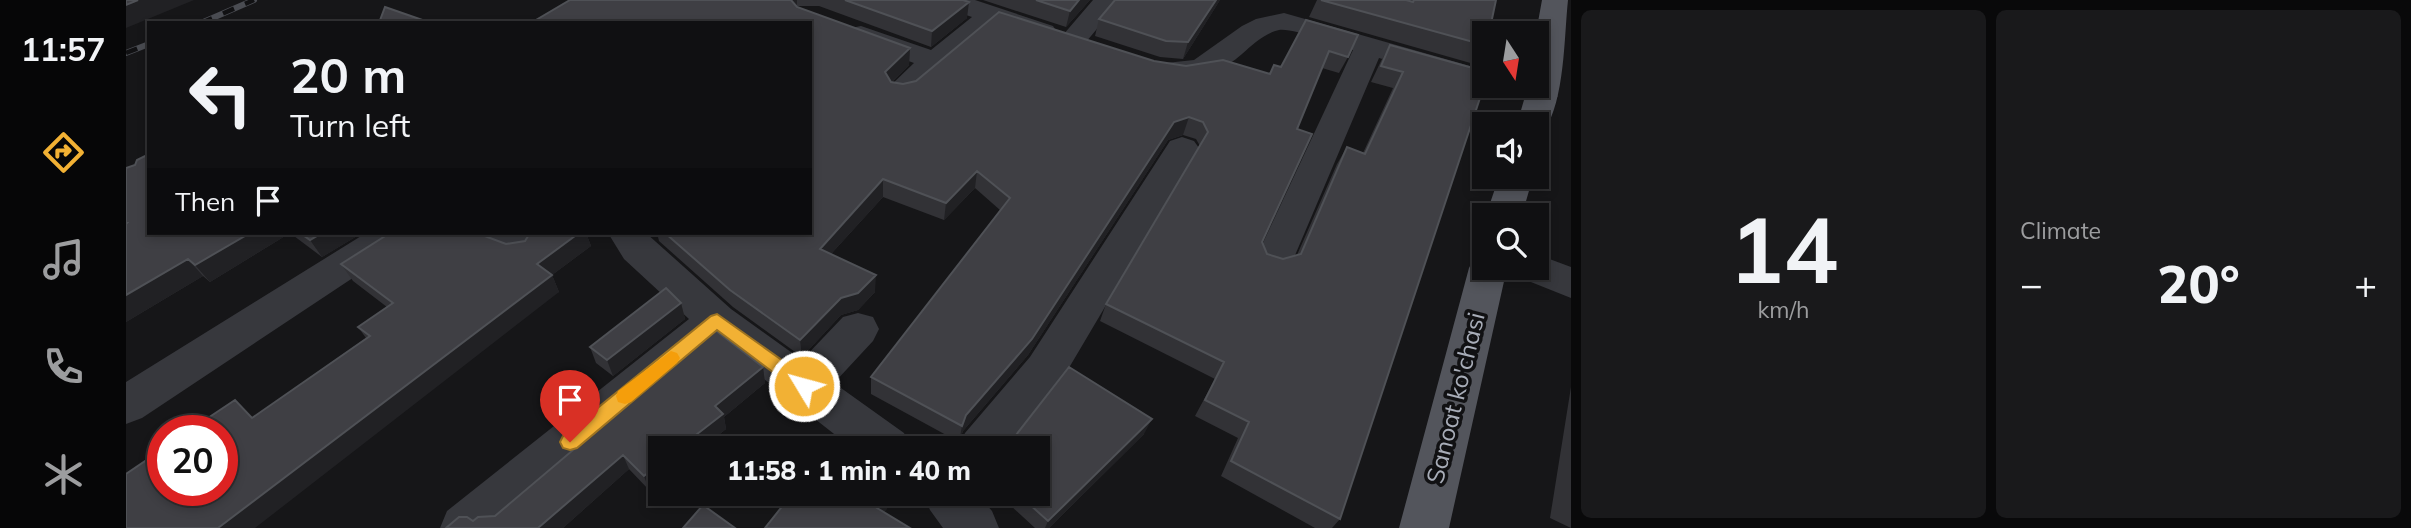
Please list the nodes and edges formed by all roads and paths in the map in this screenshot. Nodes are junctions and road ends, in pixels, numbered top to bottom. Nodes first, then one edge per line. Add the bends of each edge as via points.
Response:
1 (948, 0) edge
2 (1108, 0) edge
3 (1555, 0) edge
4 (992, 14) junction
5 (834, 24) edge
6 (1369, 46) junction
7 (935, 61) junction
8 (1143, 64) edge
9 (1472, 76) edge
10 (902, 89) edge
11 (1522, 98) edge
12 (1538, 110) edge
13 (1182, 148) dead end
14 (391, 235) edge
15 (627, 235) edge
16 (1273, 260) edge
17 (1549, 274) edge
18 (1485, 280) edge
19 (1571, 283) edge
20 (717, 320) junction
21 (858, 328) dead end
22 (804, 386) junction
23 (126, 404) edge
24 (871, 436) edge
25 (992, 436) edge
26 (957, 506) edge
27 (464, 528) edge
28 (974, 528) edge
29 (1424, 528) edge

1 - 4 lane
2 - 4 lane via 1083,46
3 - 12 main road
4 - 7 lane
5 - 7 lane
6 - 8 lane via 1284,21 1270,22 1209,67 1181,72
6 - 9 lane
6 - 16 lane
7 - 10 lane
11 - 12 lane
13 - 25 lane via 1045,370
14 - 23 lane
15 - 20 lane via 637,249
17 - 19 lane
18 - 29 main road, Sanoat ko'chasi
20 - 22 lane
20 - 27 lane
21 - 22 lane
22 - 24 lane
26 - 28 lane

